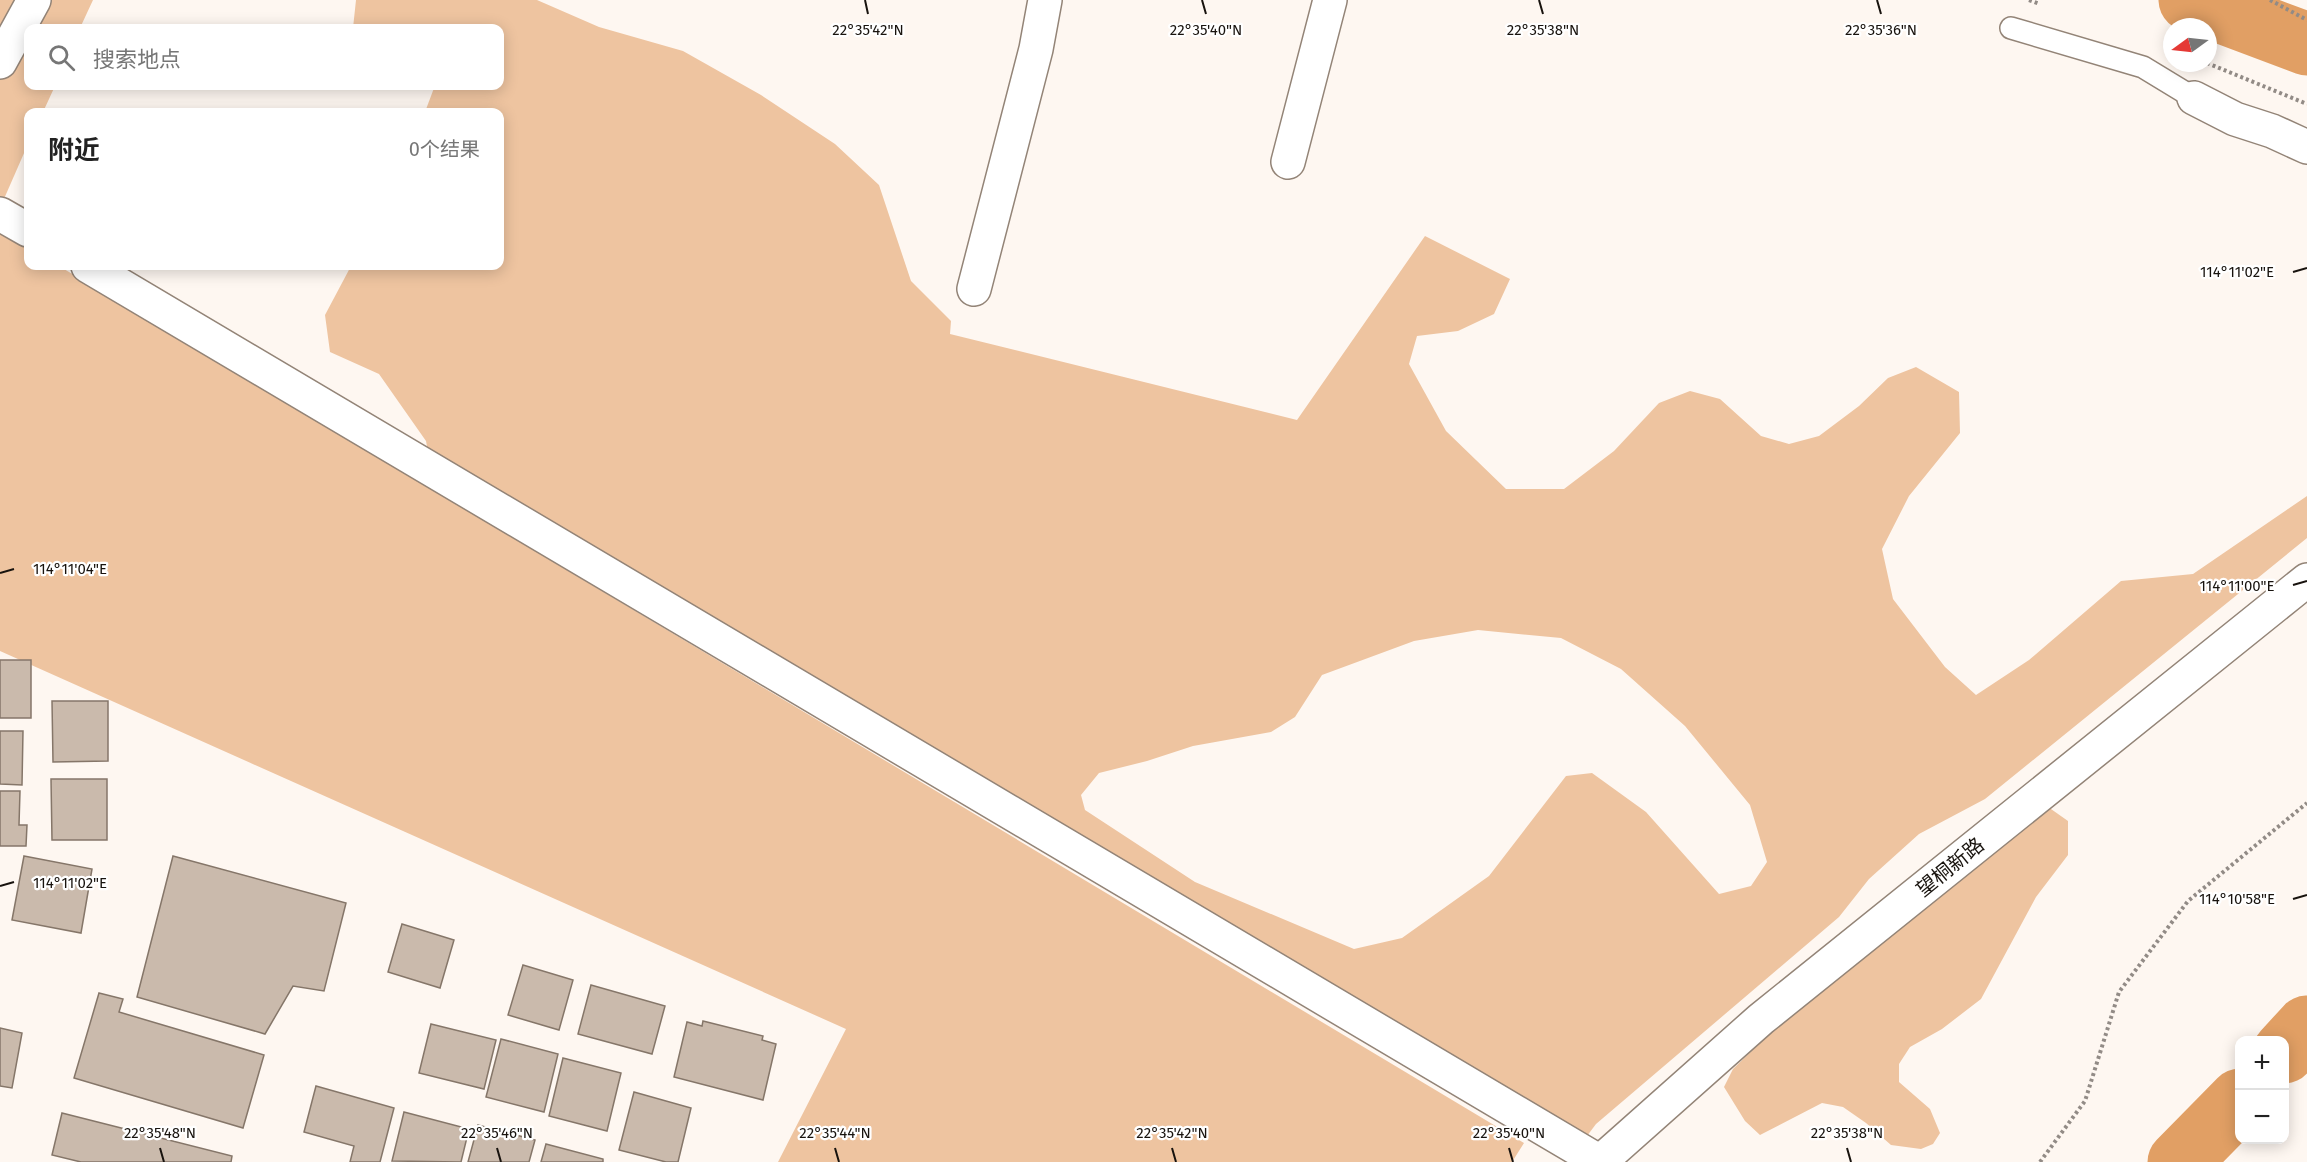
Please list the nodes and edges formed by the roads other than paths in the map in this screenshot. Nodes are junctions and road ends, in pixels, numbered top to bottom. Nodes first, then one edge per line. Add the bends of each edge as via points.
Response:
1 (34, 0) edge
2 (1045, 0) edge
3 (1330, 0) edge
4 (2011, 28) dead end
5 (0, 62) edge
6 (2194, 98) joint
7 (2307, 147) edge
8 (1288, 162) dead end
9 (0, 213) edge
10 (24, 228) edge
11 (95, 270) edge
12 (974, 289) dead end
13 (2307, 580) edge
14 (1600, 1162) edge

1 - 5 street
2 - 12 street
3 - 8 street
4 - 6 lane via 2143,67
6 - 7 street
9 - 10 street
11 - 14 street
13 - 14 street, 望桐新路 via 1761,1019

